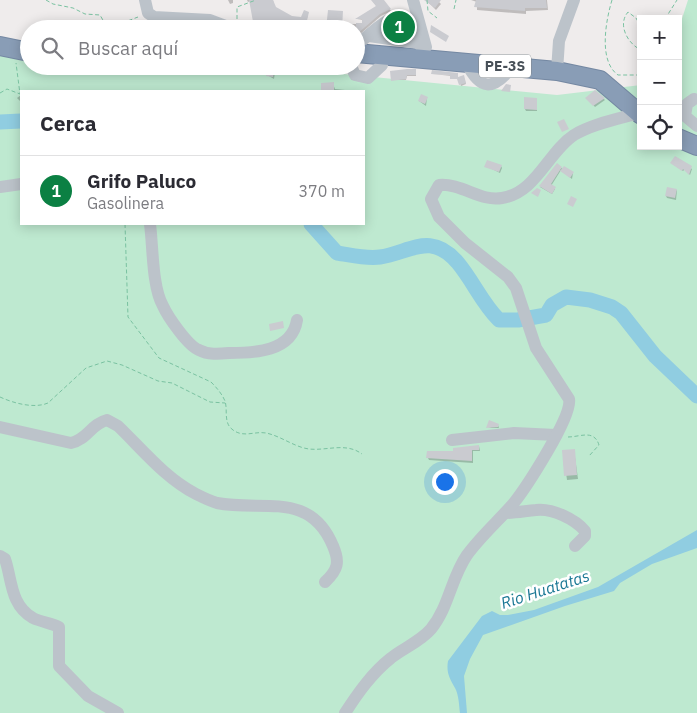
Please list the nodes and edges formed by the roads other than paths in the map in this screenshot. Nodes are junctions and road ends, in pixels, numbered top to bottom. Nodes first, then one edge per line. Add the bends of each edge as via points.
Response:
1 (144, 0) edge
2 (413, 0) edge
3 (574, 0) edge
4 (202, 20) edge
5 (369, 36) junction
6 (365, 39) edge
7 (418, 43) junction
8 (0, 46) edge
9 (20, 50) edge
10 (365, 54) edge
11 (384, 56) junction
12 (429, 60) junction
13 (557, 71) junction
14 (355, 75) edge
15 (694, 99) dead end
16 (637, 111) edge
17 (637, 115) edge
18 (697, 126) edge
19 (682, 140) edge
20 (696, 149) edge
21 (20, 184) edge
22 (0, 187) edge
23 (150, 225) edge
24 (297, 320) dead end
25 (0, 428) edge
26 (556, 435) junction
27 (452, 440) dead end
28 (504, 513) junction
29 (575, 546) dead end
30 (0, 556) edge
31 (325, 582) dead end
32 (118, 713) edge
33 (345, 713) edge

1 - 4 street via 148,13 154,17
2 - 12 street
3 - 13 street via 559,41
5 - 6 street
5 - 7 street
5 - 7 street via 390,18 398,16 407,20
7 - 12 street
8 - 9 highway
10 - 11 highway, PE-3S
11 - 12 highway, PE-3S
11 - 14 street via 376,73 368,78
12 - 13 highway, PE-3S
13 - 16 highway, PE-3S via 600,80
15 - 18 street via 687,104 685,116
17 - 26 street via 585,129 572,136 541,172 510,197 486,198 439,185 431,200 439,217 476,254 508,277 516,288 536,348 570,404 569,413
19 - 20 highway
21 - 22 street
23 - 24 street via 162,305 196,350 207,353 270,350 292,335
25 - 31 street via 71,443 83,440 99,422 107,420 118,426 176,483 196,494 216,503 273,504 303,510 321,524 336,552 338,565
26 - 27 street via 514,434
26 - 28 street via 523,490
28 - 29 street via 536,510 564,516 585,531 585,536
28 - 33 street via 468,553 445,607 430,630 383,664
30 - 32 street via 4,558 13,592 24,610 35,619 59,627 59,666 88,696

